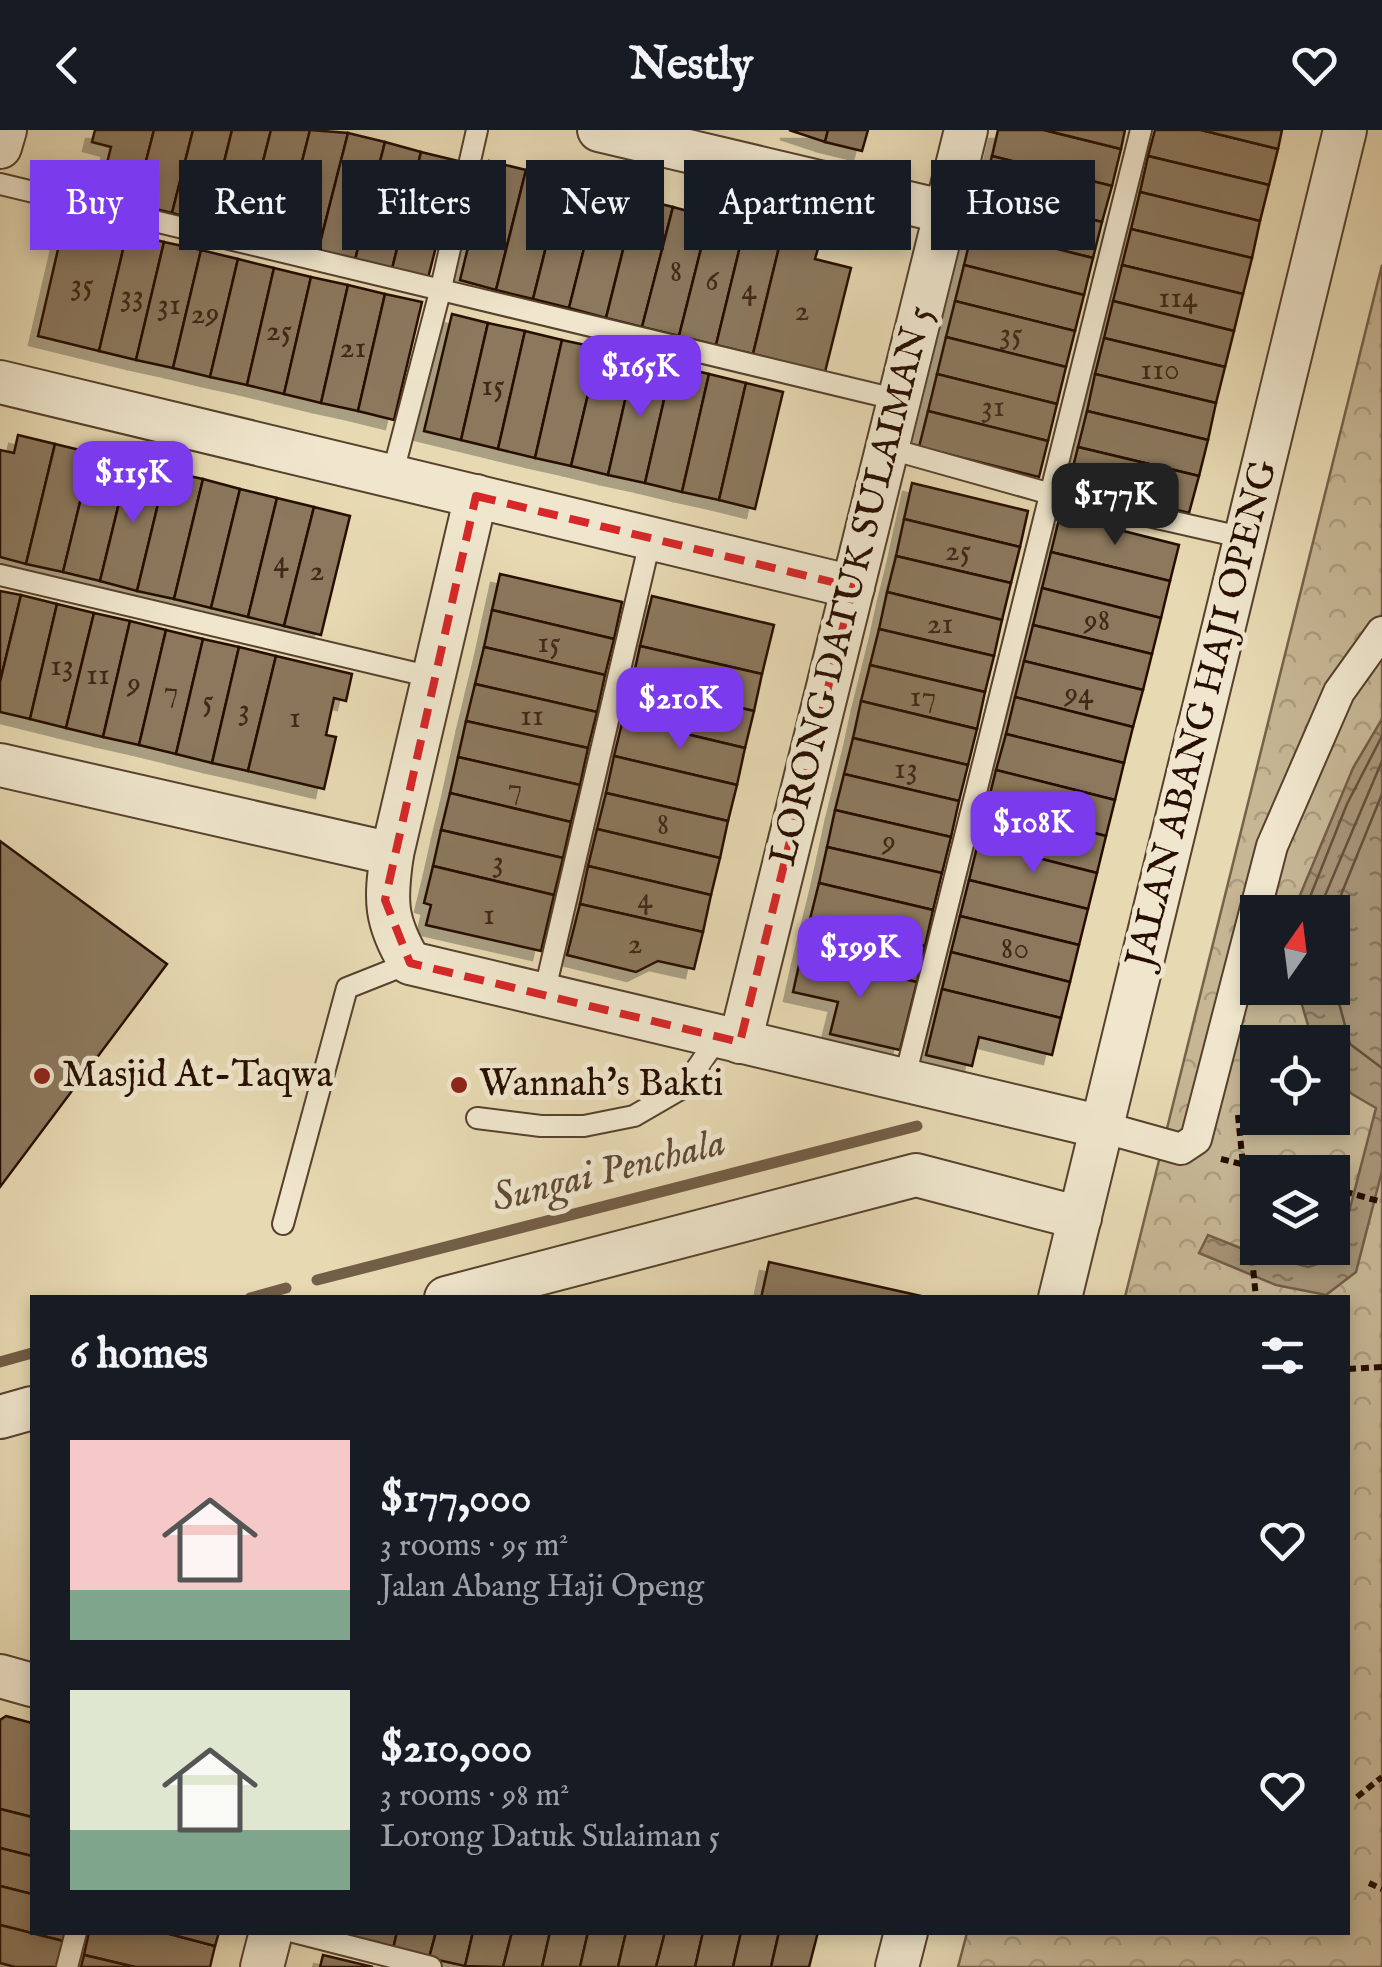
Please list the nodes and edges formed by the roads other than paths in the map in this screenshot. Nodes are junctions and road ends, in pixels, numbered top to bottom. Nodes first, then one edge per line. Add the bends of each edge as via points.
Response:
1 (6, 130) edge
2 (477, 130) edge
3 (599, 130) edge
4 (966, 130) edge
5 (1140, 130) edge
6 (1345, 130) edge
7 (0, 147) edge
8 (959, 160) edge
9 (0, 184) edge
10 (931, 208) edge
11 (936, 250) edge
12 (441, 288) junction
13 (0, 382) edge
14 (899, 400) junction
15 (887, 448) junction
16 (392, 476) junction
17 (1051, 494) junction
18 (476, 496) junction
19 (651, 536) junction
20 (1245, 538) junction
21 (0, 574) edge
22 (853, 587) junction
23 (1382, 632) edge
24 (436, 678) junction
25 (0, 765) edge
26 (392, 854) junction
27 (410, 962) junction
28 (544, 994) junction
29 (729, 1039) junction
30 (904, 1080) junction
31 (477, 1118) dead end
32 (1102, 1128) junction
33 (1080, 1218) junction
34 (283, 1224) dead end
35 (457, 1295) edge
36 (1061, 1295) edge
37 (30, 1409) edge
38 (0, 1417) edge
39 (0, 1676) edge
40 (30, 1684) edge
41 (75, 1935) edge
42 (270, 1935) edge
43 (306, 1935) edge
44 (905, 1935) edge
45 (67, 1967) edge
46 (262, 1967) edge
47 (431, 1967) edge
48 (897, 1967) edge

1 - 7 street
2 - 12 lane
3 - 10 street
4 - 8 street, LORONG DATUK SULAIMAN 5
5 - 17 lane
6 - 20 street, JALAN ABANG HAJI OPENG
9 - 12 lane
11 - 14 street, LORONG DATUK SULAIMAN 5
12 - 14 lane
12 - 16 lane
13 - 16 street
14 - 15 street, LORONG DATUK SULAIMAN 5
15 - 17 lane
15 - 22 street, LORONG DATUK SULAIMAN 5
16 - 18 street
17 - 20 lane
17 - 30 lane
18 - 19 street
18 - 24 street
19 - 22 street
19 - 28 lane
20 - 32 street, JALAN ABANG HAJI OPENG
21 - 24 lane
22 - 29 street, LORONG DATUK SULAIMAN 5
23 - 32 street via 1339,692 1272,846 1196,1139 1182,1148
24 - 26 street
25 - 26 street
26 - 27 street via 385,900 393,935
27 - 28 street
27 - 34 lane via 347,988
28 - 29 street
29 - 30 street
29 - 31 lane via 684,1087 634,1116 584,1126
30 - 32 street
32 - 33 street, JALAN ABANG HAJI OPENG
33 - 35 street via 916,1175
33 - 36 street, JALAN ABANG HAJI OPENG
37 - 38 street
39 - 40 street
41 - 45 lane
42 - 46 street
43 - 47 lane
44 - 48 street

